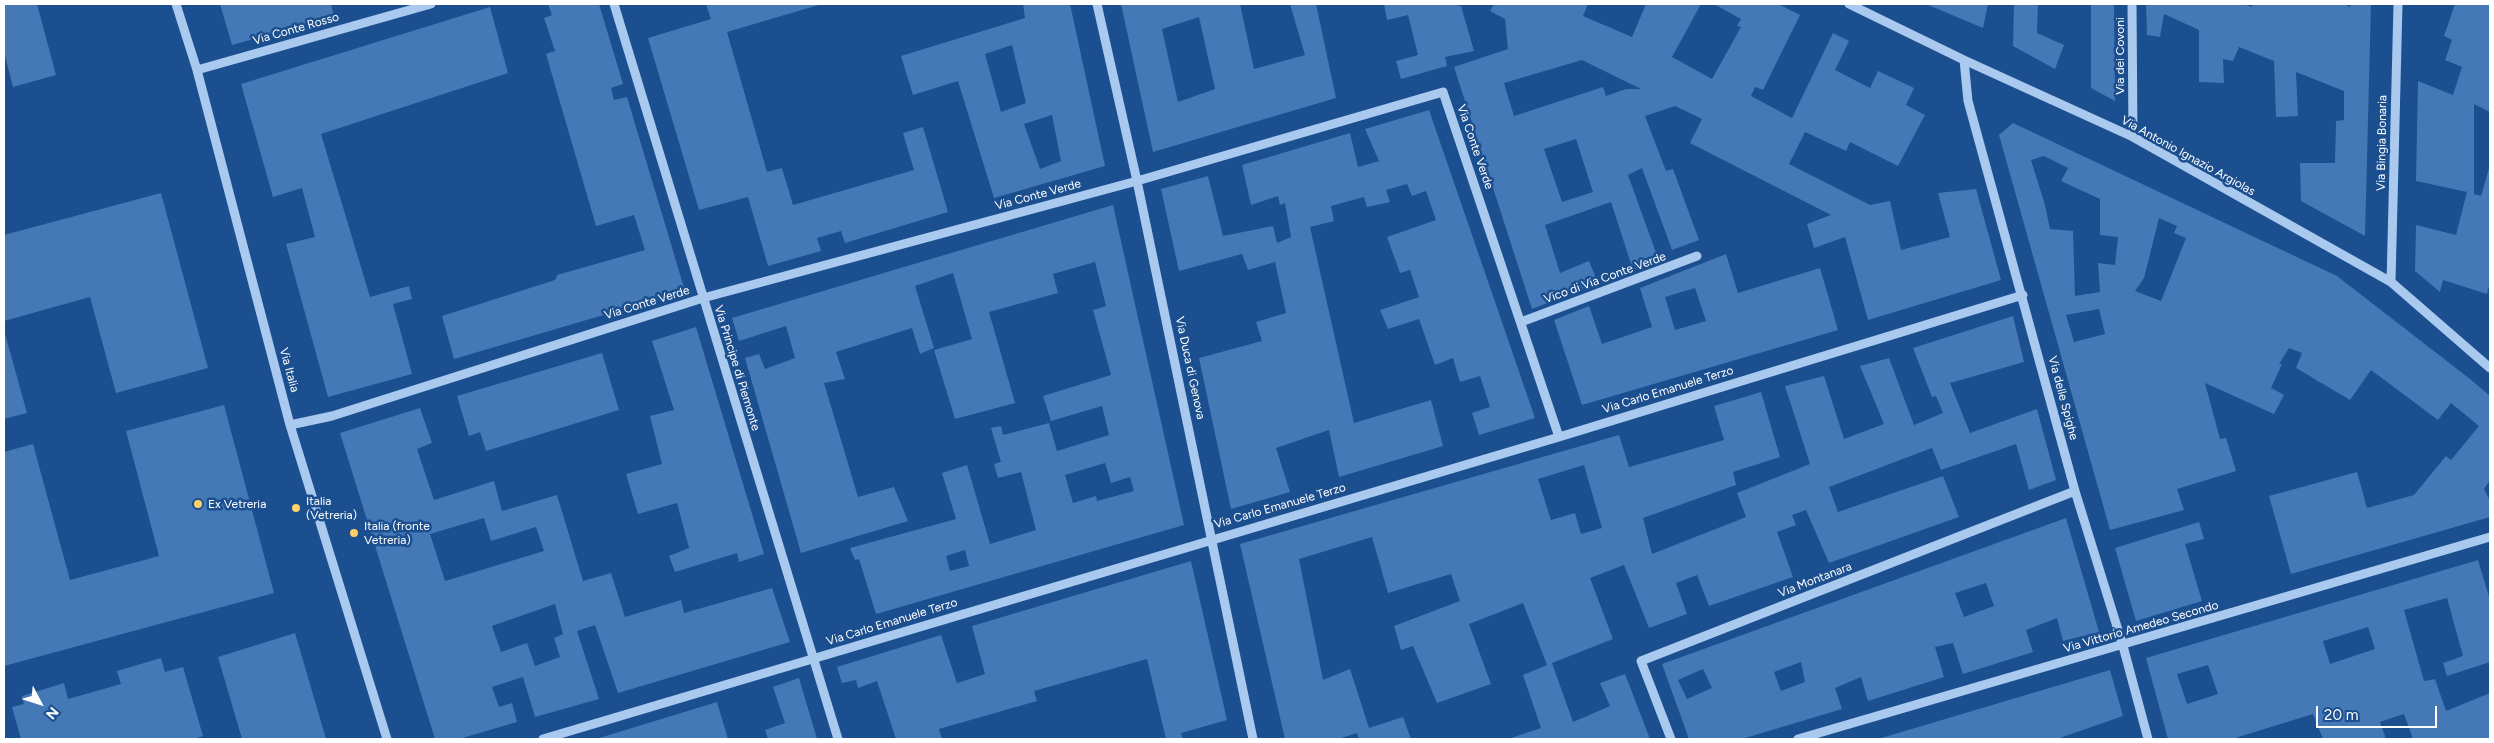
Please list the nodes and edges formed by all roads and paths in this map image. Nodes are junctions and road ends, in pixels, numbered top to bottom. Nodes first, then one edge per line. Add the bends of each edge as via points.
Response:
1 (176, 4) edge
2 (431, 4) edge
3 (614, 4) edge
4 (1097, 4) edge
5 (1849, 4) edge
6 (2132, 4) edge
7 (2398, 4) edge
8 (1964, 60) junction
9 (197, 70) junction
10 (2133, 137) junction
11 (1137, 181) junction
12 (1697, 256) dead end
13 (2391, 282) junction
14 (2023, 294) junction
15 (703, 298) junction
16 (1521, 322) junction
17 (2490, 368) edge
18 (290, 425) junction
19 (1559, 437) junction
20 (2075, 491) junction
21 (2490, 536) edge
22 (1212, 538) junction
23 (2123, 646) junction
24 (814, 659) junction
25 (387, 739) edge
26 (543, 739) edge
27 (838, 739) edge
28 (1253, 739) edge
29 (1671, 739) edge
30 (1798, 739) edge
31 (2148, 739) edge

1 - 9 street, Via Italia
2 - 9 street, Via Conte Rosso
3 - 15 street, Via Principe di Piemonte
4 - 11 street, Via Duca di Genova
5 - 8 street, Via Antonio Ignazio Argiolas
6 - 10 street, Via dei Covoni
7 - 13 street, Via Bingia Bonaria
8 - 10 street, Via Antonio Ignazio Argiolas
8 - 14 street, Via delle Spighe via 1968,101
9 - 18 street, Via Italia
10 - 13 street, Via Antonio Ignazio Argiolas
11 - 15 street, Via Conte Verde
11 - 16 street, Via Conte Verde via 1443,92
11 - 22 street, Via Duca di Genova
12 - 16 street, Vico di Via Conte Verde
13 - 17 street, Via Antonio Ignazio Argiolas
14 - 19 street, Via Carlo Emanuele Terzo
14 - 20 street, Via delle Spighe
15 - 18 street, Via Conte Verde via 332,416
15 - 24 street, Via Principe di Piemonte
16 - 19 street, Via Conte Verde
18 - 25 street, Via Italia
19 - 22 street, Via Carlo Emanuele Terzo
20 - 23 street, Via delle Spighe
20 - 29 street, Via Montanara via 1641,661
21 - 23 street, Via Vittorio Amedeo Secondo
22 - 24 street, Via Carlo Emanuele Terzo
22 - 28 street, Via Duca di Genova
23 - 30 street, Via Vittorio Amedeo Secondo
23 - 31 street, Via delle Spighe
24 - 26 street, Via Carlo Emanuele Terzo
24 - 27 street, Via Principe di Piemonte

